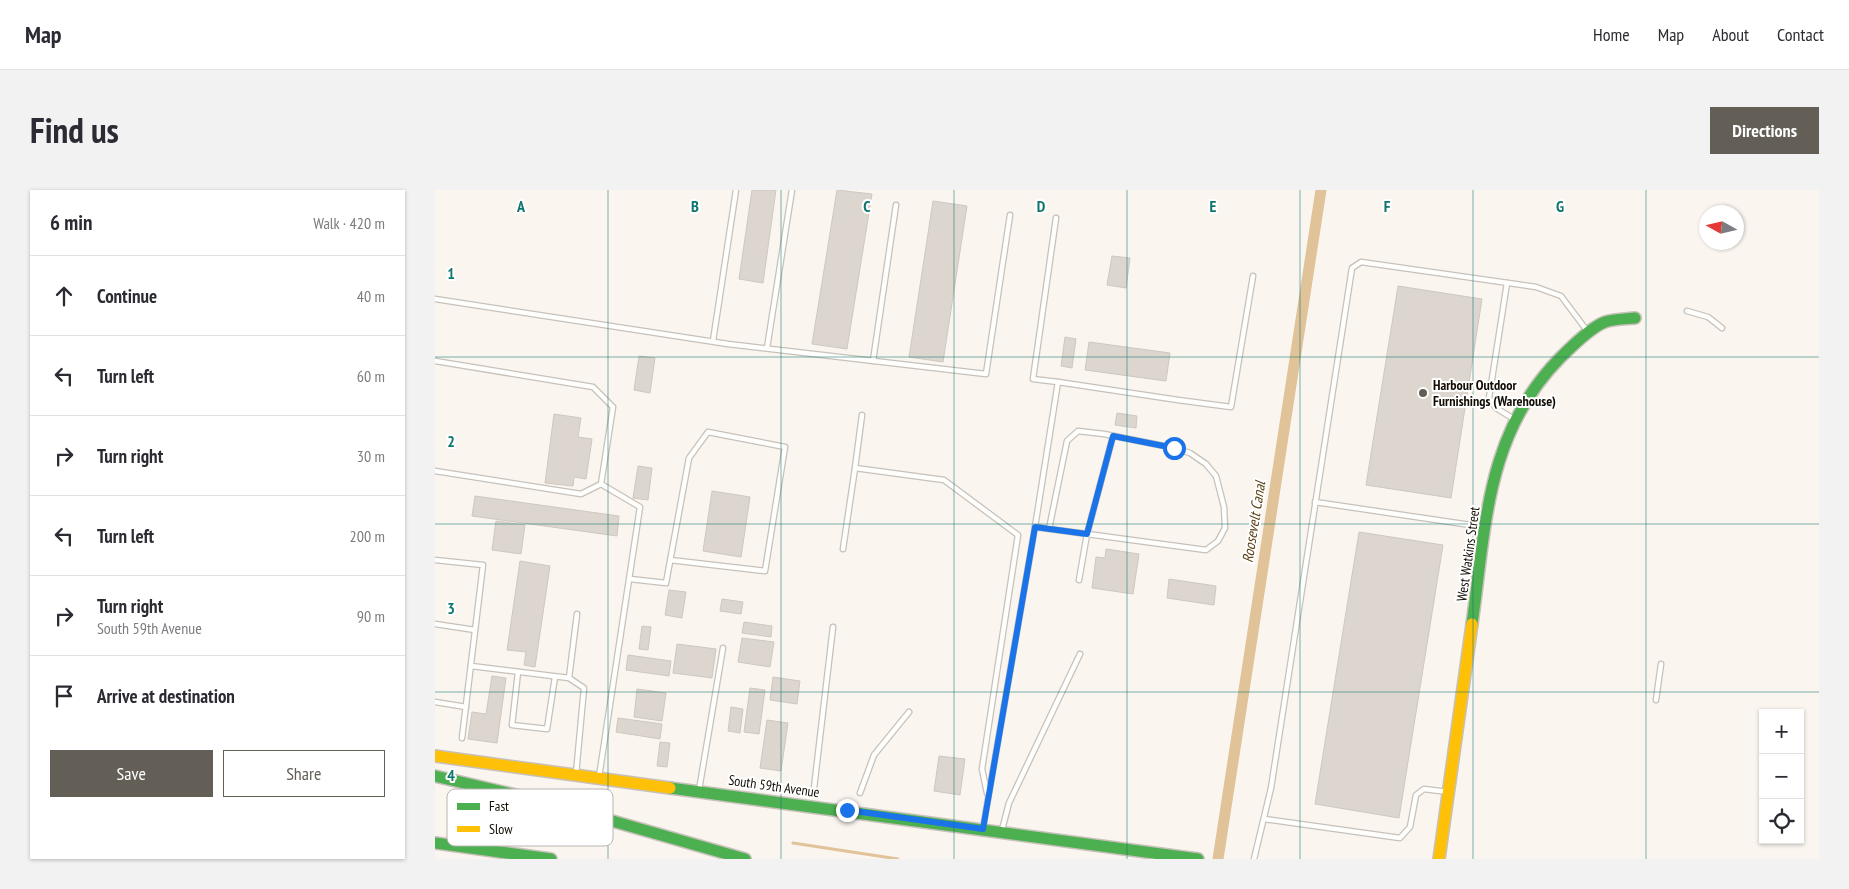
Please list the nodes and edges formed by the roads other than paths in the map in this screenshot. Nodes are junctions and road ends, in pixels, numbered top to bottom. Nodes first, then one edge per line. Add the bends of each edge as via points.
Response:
1 (736, 190) edge
2 (792, 190) edge
3 (896, 204) dead end
4 (1010, 215) dead end
5 (1056, 218) dead end
6 (1253, 276) dead end
7 (1507, 283) junction
8 (435, 299) edge
9 (1687, 311) dead end
10 (1635, 318) dead end
11 (1722, 328) dead end
12 (1589, 334) junction
13 (713, 341) junction
14 (767, 348) junction
15 (435, 361) edge
16 (873, 361) junction
17 (1058, 382) junction
18 (862, 415) dead end
19 (1516, 419) junction
20 (1113, 436) junction
21 (855, 468) junction
22 (435, 471) edge
23 (601, 484) junction
24 (1315, 502) junction
25 (1035, 527) junction
26 (1487, 527) junction
27 (1049, 529) junction
28 (1087, 534) junction
29 (843, 549) dead end
30 (435, 560) edge
31 (670, 560) junction
32 (630, 579) junction
33 (1079, 580) dead end
34 (577, 614) dead end
35 (435, 624) edge
36 (833, 627) dead end
37 (475, 630) junction
38 (723, 648) dead end
39 (1080, 654) dead end
40 (1661, 664) dead end
41 (471, 666) junction
42 (518, 672) junction
43 (555, 677) junction
44 (569, 678) junction
45 (1656, 700) dead end
46 (435, 702) edge
47 (466, 707) junction
48 (909, 712) dead end
49 (462, 738) dead end
50 (435, 756) edge
51 (576, 774) junction
52 (435, 776) edge
53 (599, 777) junction
54 (814, 788) dead end
55 (490, 789) edge
56 (699, 791) junction
57 (1449, 792) junction
58 (860, 793) dead end
59 (988, 797) junction
60 (1264, 819) junction
61 (613, 821) edge
62 (983, 829) junction
63 (1002, 832) junction
64 (450, 846) edge
65 (551, 859) edge
66 (745, 859) edge
67 (1198, 859) edge
68 (1254, 859) edge
69 (1439, 859) edge

1 - 13 lane
2 - 14 lane
3 - 16 lane
4 - 16 lane via 986,374
5 - 17 lane via 1033,379
6 - 17 lane via 1231,407
7 - 12 lane via 1536,287 1561,296
7 - 19 lane via 1489,398 1496,408
7 - 24 lane via 1361,262 1352,268
8 - 13 lane
9 - 11 lane via 1708,317
10 - 12 main road, West Watkins Street via 1603,322
12 - 19 main road, West Watkins Street via 1554,363
13 - 14 lane
14 - 16 lane
15 - 23 lane via 593,387 613,408
17 - 25 lane
18 - 21 lane
19 - 26 main road, West Watkins Street via 1495,476
20 - 27 lane via 1078,431 1067,441
20 - 28 lane
20 - 28 lane via 1174,448 1199,458 1216,476 1224,507 1225,528 1218,541 1206,550
21 - 29 lane
21 - 59 lane via 944,480 1018,535 982,768
22 - 23 lane via 581,494
23 - 32 lane via 640,507
24 - 26 lane
24 - 60 lane
25 - 27 lane
25 - 59 lane
26 - 57 main road, West Watkins Street
27 - 28 lane
28 - 33 lane
30 - 37 lane via 483,565
31 - 31 lane via 689,458 708,432 785,447 765,571
31 - 32 lane via 666,583
32 - 53 lane
34 - 44 lane
35 - 37 lane
36 - 54 lane
37 - 41 lane
38 - 56 lane
39 - 63 lane via 1009,804
40 - 45 lane
41 - 42 lane
41 - 47 lane
42 - 43 lane
42 - 43 lane via 511,725 547,729
43 - 44 lane
44 - 51 lane via 584,688
46 - 47 lane
47 - 49 lane
48 - 58 lane via 874,755
50 - 51 main road, South 59th Avenue
51 - 53 main road, South 59th Avenue
52 - 55 main road
53 - 56 main road, South 59th Avenue
56 - 62 main road, South 59th Avenue
57 - 60 lane via 1424,789 1416,795 1410,827 1401,838
57 - 69 main road, West Watkins Street
59 - 62 lane
60 - 68 lane
61 - 66 main road
62 - 63 main road, South 59th Avenue
63 - 67 main road, South 59th Avenue
64 - 65 main road

